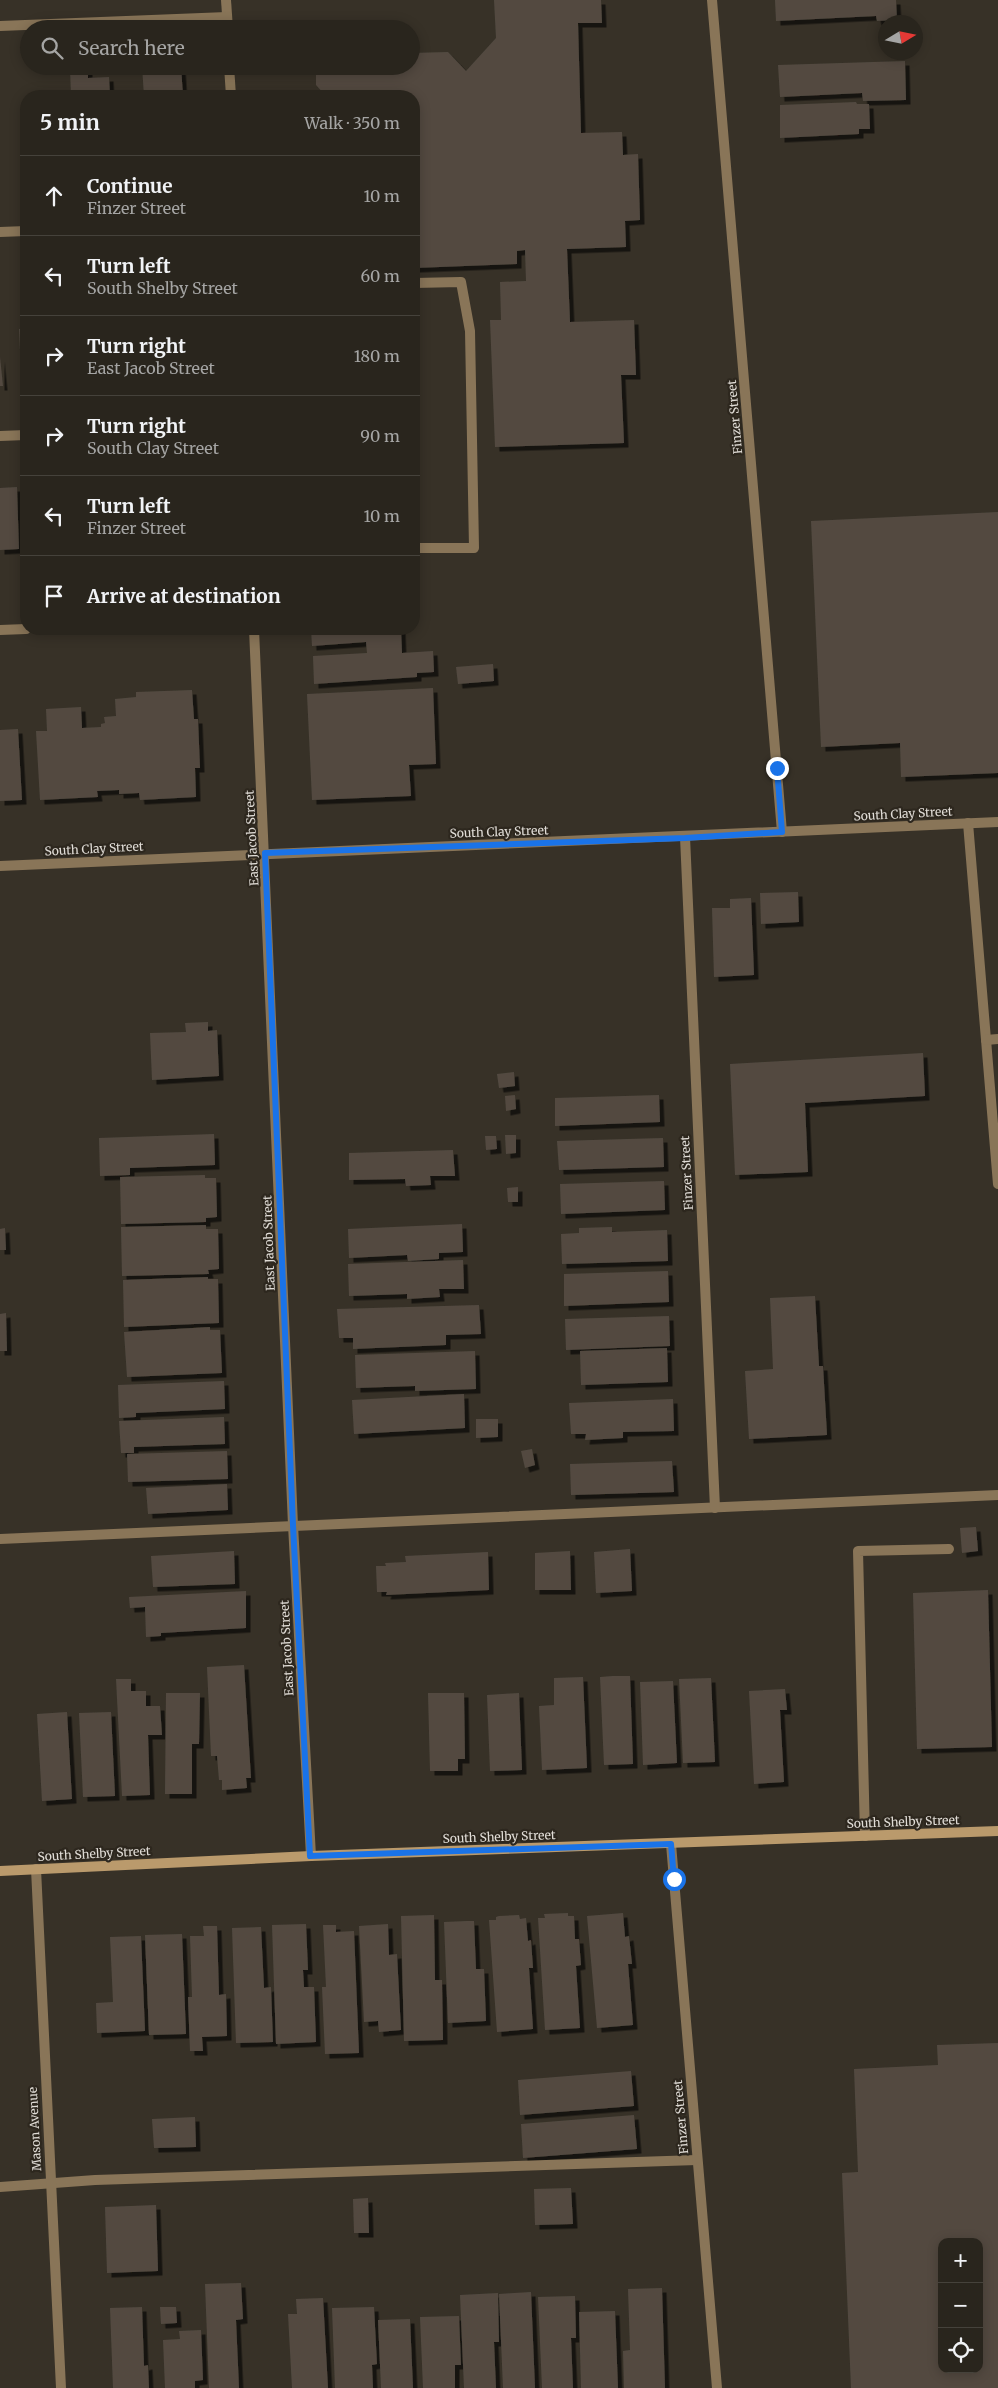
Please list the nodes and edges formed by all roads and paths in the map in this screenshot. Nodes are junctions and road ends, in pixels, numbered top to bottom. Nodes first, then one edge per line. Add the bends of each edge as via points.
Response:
1 (226, 0) edge
2 (712, 0) edge
3 (227, 18) joint
4 (170, 20) edge
5 (20, 25) edge
6 (0, 26) edge
7 (230, 75) edge
8 (231, 90) edge
9 (20, 231) edge
10 (0, 232) edge
11 (420, 282) edge
12 (20, 435) edge
13 (0, 436) edge
14 (420, 548) edge
15 (20, 629) edge
16 (0, 630) edge
17 (254, 635) edge
18 (998, 822) edge
19 (968, 823) junction
20 (782, 832) junction
21 (685, 838) junction
22 (265, 853) junction
23 (0, 866) edge
24 (998, 1039) edge
25 (986, 1040) junction
26 (998, 1184) edge
27 (998, 1495) edge
28 (715, 1508) junction
29 (293, 1525) junction
30 (0, 1539) edge
31 (949, 1549) dead end
32 (998, 1831) edge
33 (865, 1836) junction
34 (671, 1844) junction
35 (310, 1856) junction
36 (36, 1869) junction
37 (0, 1871) edge
38 (696, 2160) junction
39 (50, 2183) junction
40 (0, 2187) edge
41 (61, 2388) edge
42 (717, 2388) edge

1 - 3 street
2 - 20 street, Finzer Street
3 - 4 street
5 - 6 street
7 - 8 street
9 - 10 street
11 - 14 street via 461,282 470,331 474,548
12 - 13 street
15 - 16 street
17 - 22 street, East Jacob Street
18 - 19 street, South Clay Street
19 - 20 street, South Clay Street
19 - 25 street
20 - 21 street, South Clay Street
21 - 22 street, South Clay Street
21 - 28 street, Finzer Street
22 - 23 street, South Clay Street
22 - 29 street, East Jacob Street
24 - 25 street
25 - 26 street
27 - 28 street
28 - 29 street
29 - 30 street
29 - 35 street, East Jacob Street
31 - 33 street via 858,1551
32 - 33 main road, South Shelby Street
33 - 34 main road, South Shelby Street
34 - 35 main road, South Shelby Street
34 - 38 street, Finzer Street
35 - 36 main road, South Shelby Street
36 - 37 main road, South Shelby Street
36 - 39 street, Mason Avenue
38 - 39 street
38 - 42 street, Finzer Street
39 - 40 street
39 - 41 street, Mason Avenue

